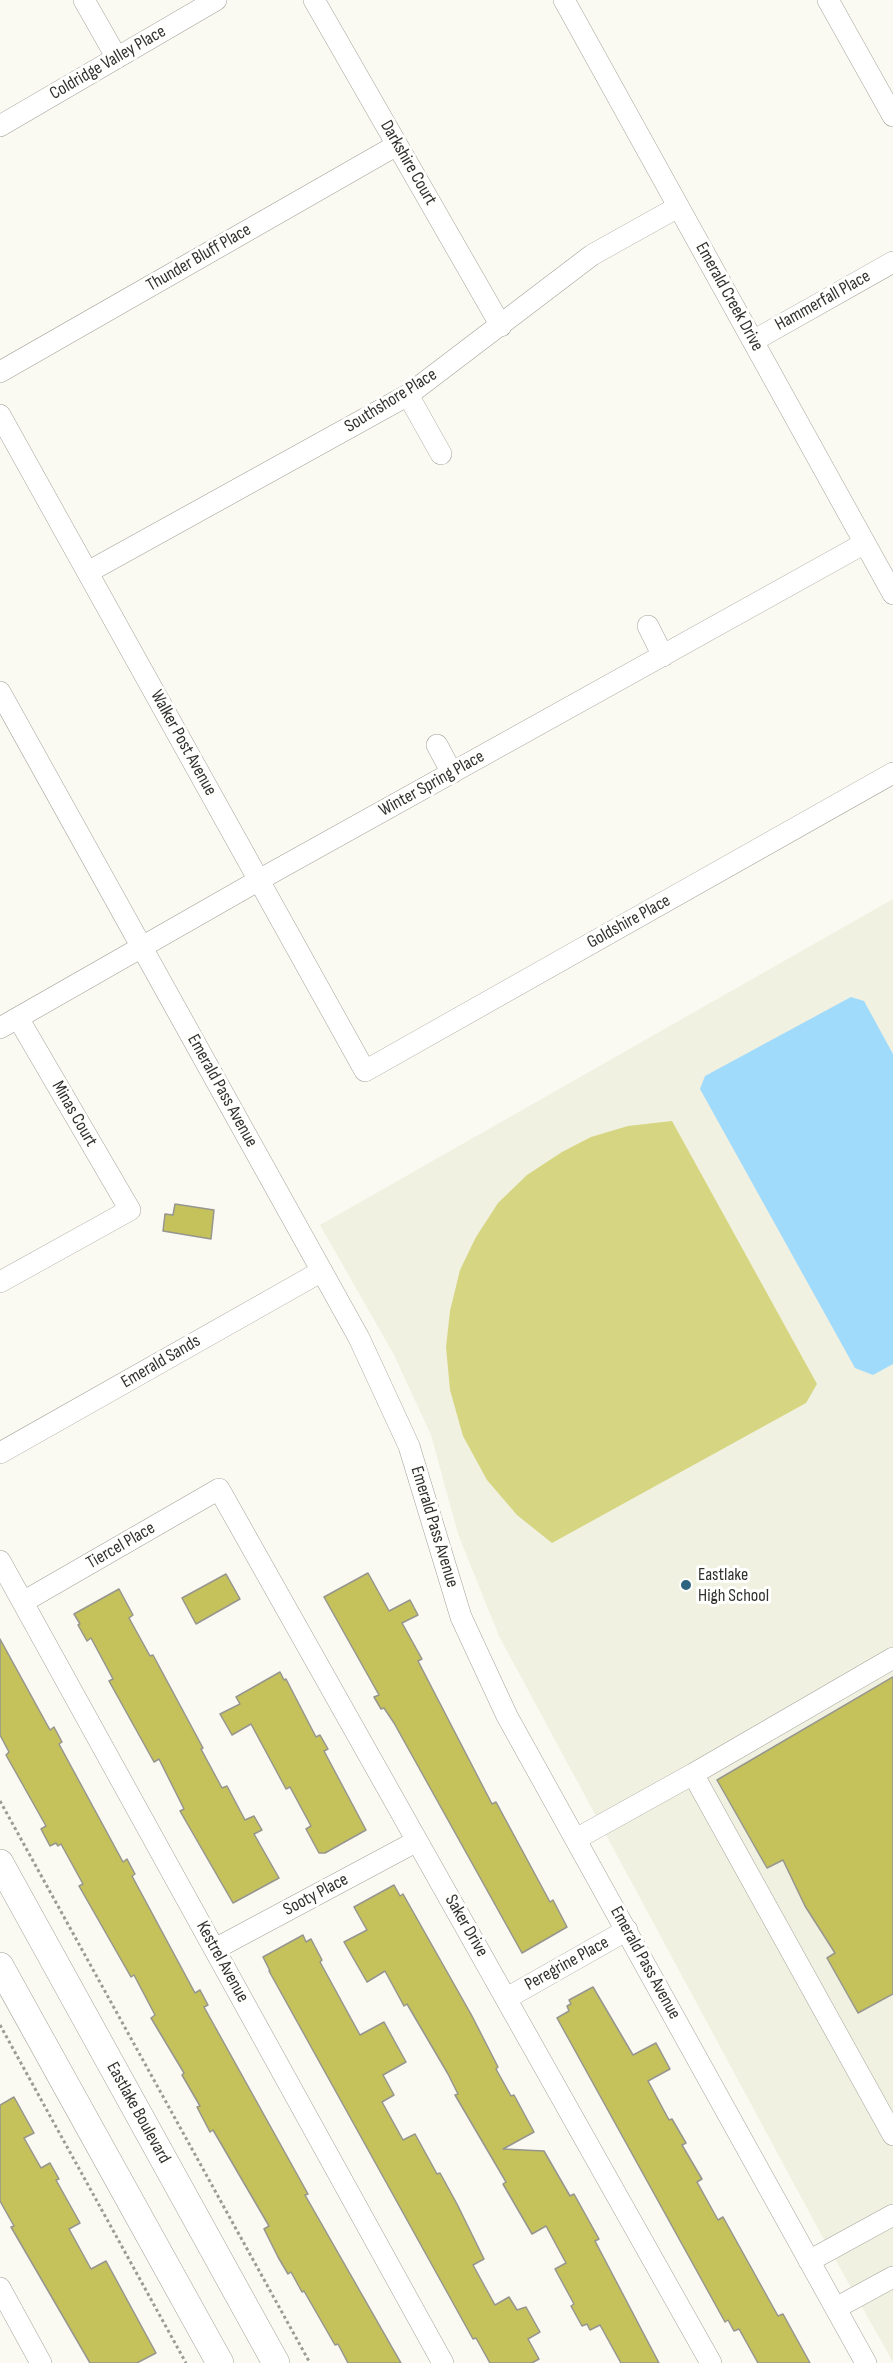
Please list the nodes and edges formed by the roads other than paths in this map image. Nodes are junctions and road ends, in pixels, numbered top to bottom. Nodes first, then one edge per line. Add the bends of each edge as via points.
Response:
1 (84, 0) edge
2 (216, 0) edge
3 (314, 0) edge
4 (564, 0) edge
5 (828, 0) edge
6 (117, 58) junction
7 (893, 116) edge
8 (0, 126) edge
9 (397, 145) junction
10 (678, 207) junction
11 (893, 262) edge
12 (501, 326) junction
13 (753, 340) junction
14 (0, 372) edge
15 (408, 395) junction
16 (0, 415) edge
17 (441, 454) dead end
18 (865, 543) junction
19 (88, 572) junction
20 (893, 594) edge
21 (648, 626) dead end
22 (663, 656) junction
23 (0, 692) edge
24 (437, 745) dead end
25 (452, 773) junction
26 (893, 773) edge
27 (259, 881) junction
28 (143, 949) junction
29 (18, 1018) junction
30 (0, 1028) edge
31 (365, 1071) joint
32 (322, 1271) junction
33 (0, 1282) edge
34 (0, 1453) edge
35 (219, 1489) joint
36 (0, 1561) edge
37 (23, 1602) junction
38 (893, 1658) edge
39 (693, 1774) junction
40 (576, 1839) junction
41 (417, 1841) junction
42 (0, 1863) edge
43 (627, 1930) junction
44 (214, 1949) junction
45 (0, 1966) edge
46 (507, 1998) junction
47 (893, 2135) edge
48 (893, 2215) edge
49 (809, 2261) junction
50 (891, 2281) edge
51 (0, 2288) edge
52 (836, 2308) junction
53 (41, 2363) edge
54 (220, 2363) edge
55 (276, 2363) edge
56 (443, 2363) edge
57 (711, 2363) edge
58 (866, 2363) edge

1 - 6 street
2 - 6 street, Coldridge Valley Place
3 - 9 street, Darkshire Court
4 - 10 street, Emerald Creek Drive
5 - 7 street
6 - 8 street, Coldridge Valley Place
9 - 12 street, Darkshire Court
9 - 14 street, Thunder Bluff Place
10 - 12 street, Southshore Place via 592,255
10 - 13 street, Emerald Creek Drive
11 - 13 street, Hammerfall Place
12 - 15 street, Southshore Place
13 - 18 street, Emerald Creek Drive
15 - 17 street
15 - 19 street, Southshore Place
16 - 19 street, Walker Post Avenue
18 - 20 street, Emerald Creek Drive
18 - 22 street, Winter Spring Place
19 - 27 street, Walker Post Avenue
21 - 22 street
22 - 25 street, Winter Spring Place
23 - 28 street, Emerald Pass Avenue
24 - 25 street
25 - 27 street, Winter Spring Place
26 - 31 street, Goldshire Place
27 - 28 street, Winter Spring Place
27 - 31 street, Walker Post Avenue
28 - 29 street, Winter Spring Place
28 - 32 street, Emerald Pass Avenue
29 - 30 street, Winter Spring Place
29 - 33 street, Minas Court via 130,1210
32 - 34 street, Emerald Sands
32 - 40 street, Emerald Pass Avenue via 359,1338 409,1446 461,1617 507,1716
35 - 37 street, Tiercel Place
35 - 41 street, Saker Drive
36 - 37 street, Kestrel Avenue
37 - 44 street, Kestrel Avenue
38 - 39 street
39 - 40 street
39 - 47 street
40 - 43 street, Emerald Pass Avenue
41 - 44 street, Sooty Place
41 - 46 street, Saker Drive
42 - 55 main road, Eastlake Boulevard
43 - 46 street, Peregrine Place
43 - 49 street, Emerald Pass Avenue
44 - 56 street, Kestrel Avenue
45 - 54 main road
46 - 57 street, Saker Drive
48 - 49 street
49 - 52 street, Emerald Pass Avenue
50 - 52 street
51 - 53 street
52 - 58 street, Emerald Pass Avenue

